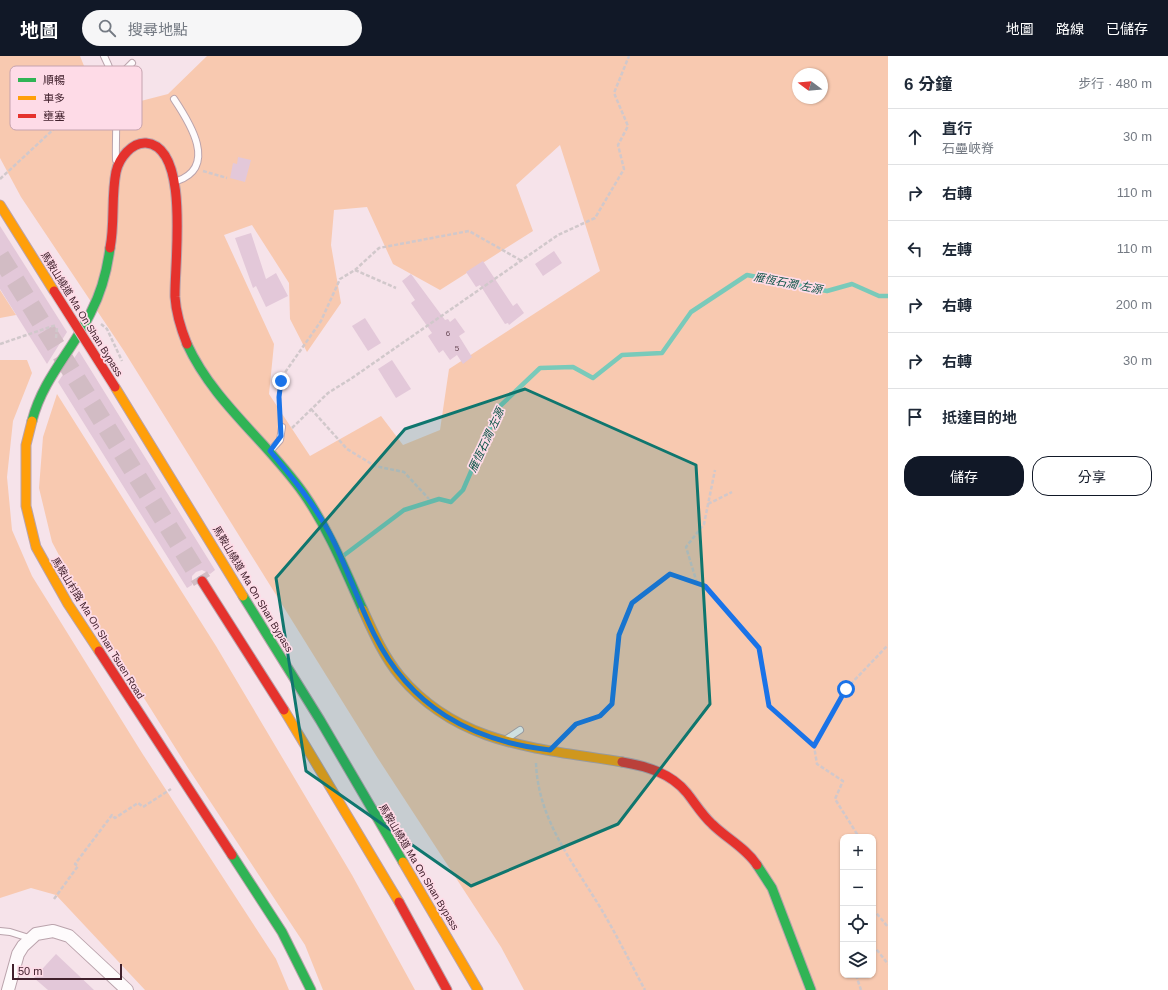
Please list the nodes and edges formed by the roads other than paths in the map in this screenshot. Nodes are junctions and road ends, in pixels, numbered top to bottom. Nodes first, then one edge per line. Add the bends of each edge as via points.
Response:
1 (104, 56) edge
2 (132, 62) dead end
3 (108, 66) edge
4 (128, 66) edge
5 (174, 99) dead end
6 (115, 130) edge
7 (116, 171) junction
8 (175, 182) junction
9 (0, 205) edge
10 (282, 427) road end
11 (270, 451) junction
12 (202, 581) tunnel mouth
13 (520, 730) dead end
14 (502, 742) junction
15 (0, 931) edge
16 (29, 938) junction
17 (8, 990) edge
18 (127, 990) edge
19 (311, 990) edge
20 (447, 990) edge
21 (478, 990) edge
22 (811, 990) edge

1 - 3 lane
2 - 4 lane
5 - 8 lane via 196,140 198,158 194,172
6 - 7 lane
7 - 8 street, 馬鞍山村路 Ma On Shan Tsuen Road via 123,156 132,147 142,143 154,144 168,159
7 - 19 street, 馬鞍山村路 Ma On Shan Tsuen Road via 110,258 105,280 91,313 46,383 29,430 24,478 26,506 32,533 44,564 68,604 282,932
8 - 11 street, 馬鞍山村路 Ma On Shan Tsuen Road via 175,298 186,342 198,367 218,396
9 - 21 street, 馬鞍山繞道 Ma On Shan Bypass, bridge via 320,720
10 - 11 lane via 280,440
11 - 14 street, 馬鞍山村路 Ma On Shan Tsuen Road via 304,494 329,534 374,634 400,676 424,700 451,720
12 - 20 street via 302,739 393,892
13 - 14 lane
14 - 22 street, 馬鞍山村路 Ma On Shan Tsuen Road via 650,767 681,785 711,824 744,851 765,876 772,888
15 - 16 lane
16 - 17 street via 18,954
16 - 18 street via 53,931 69,936

